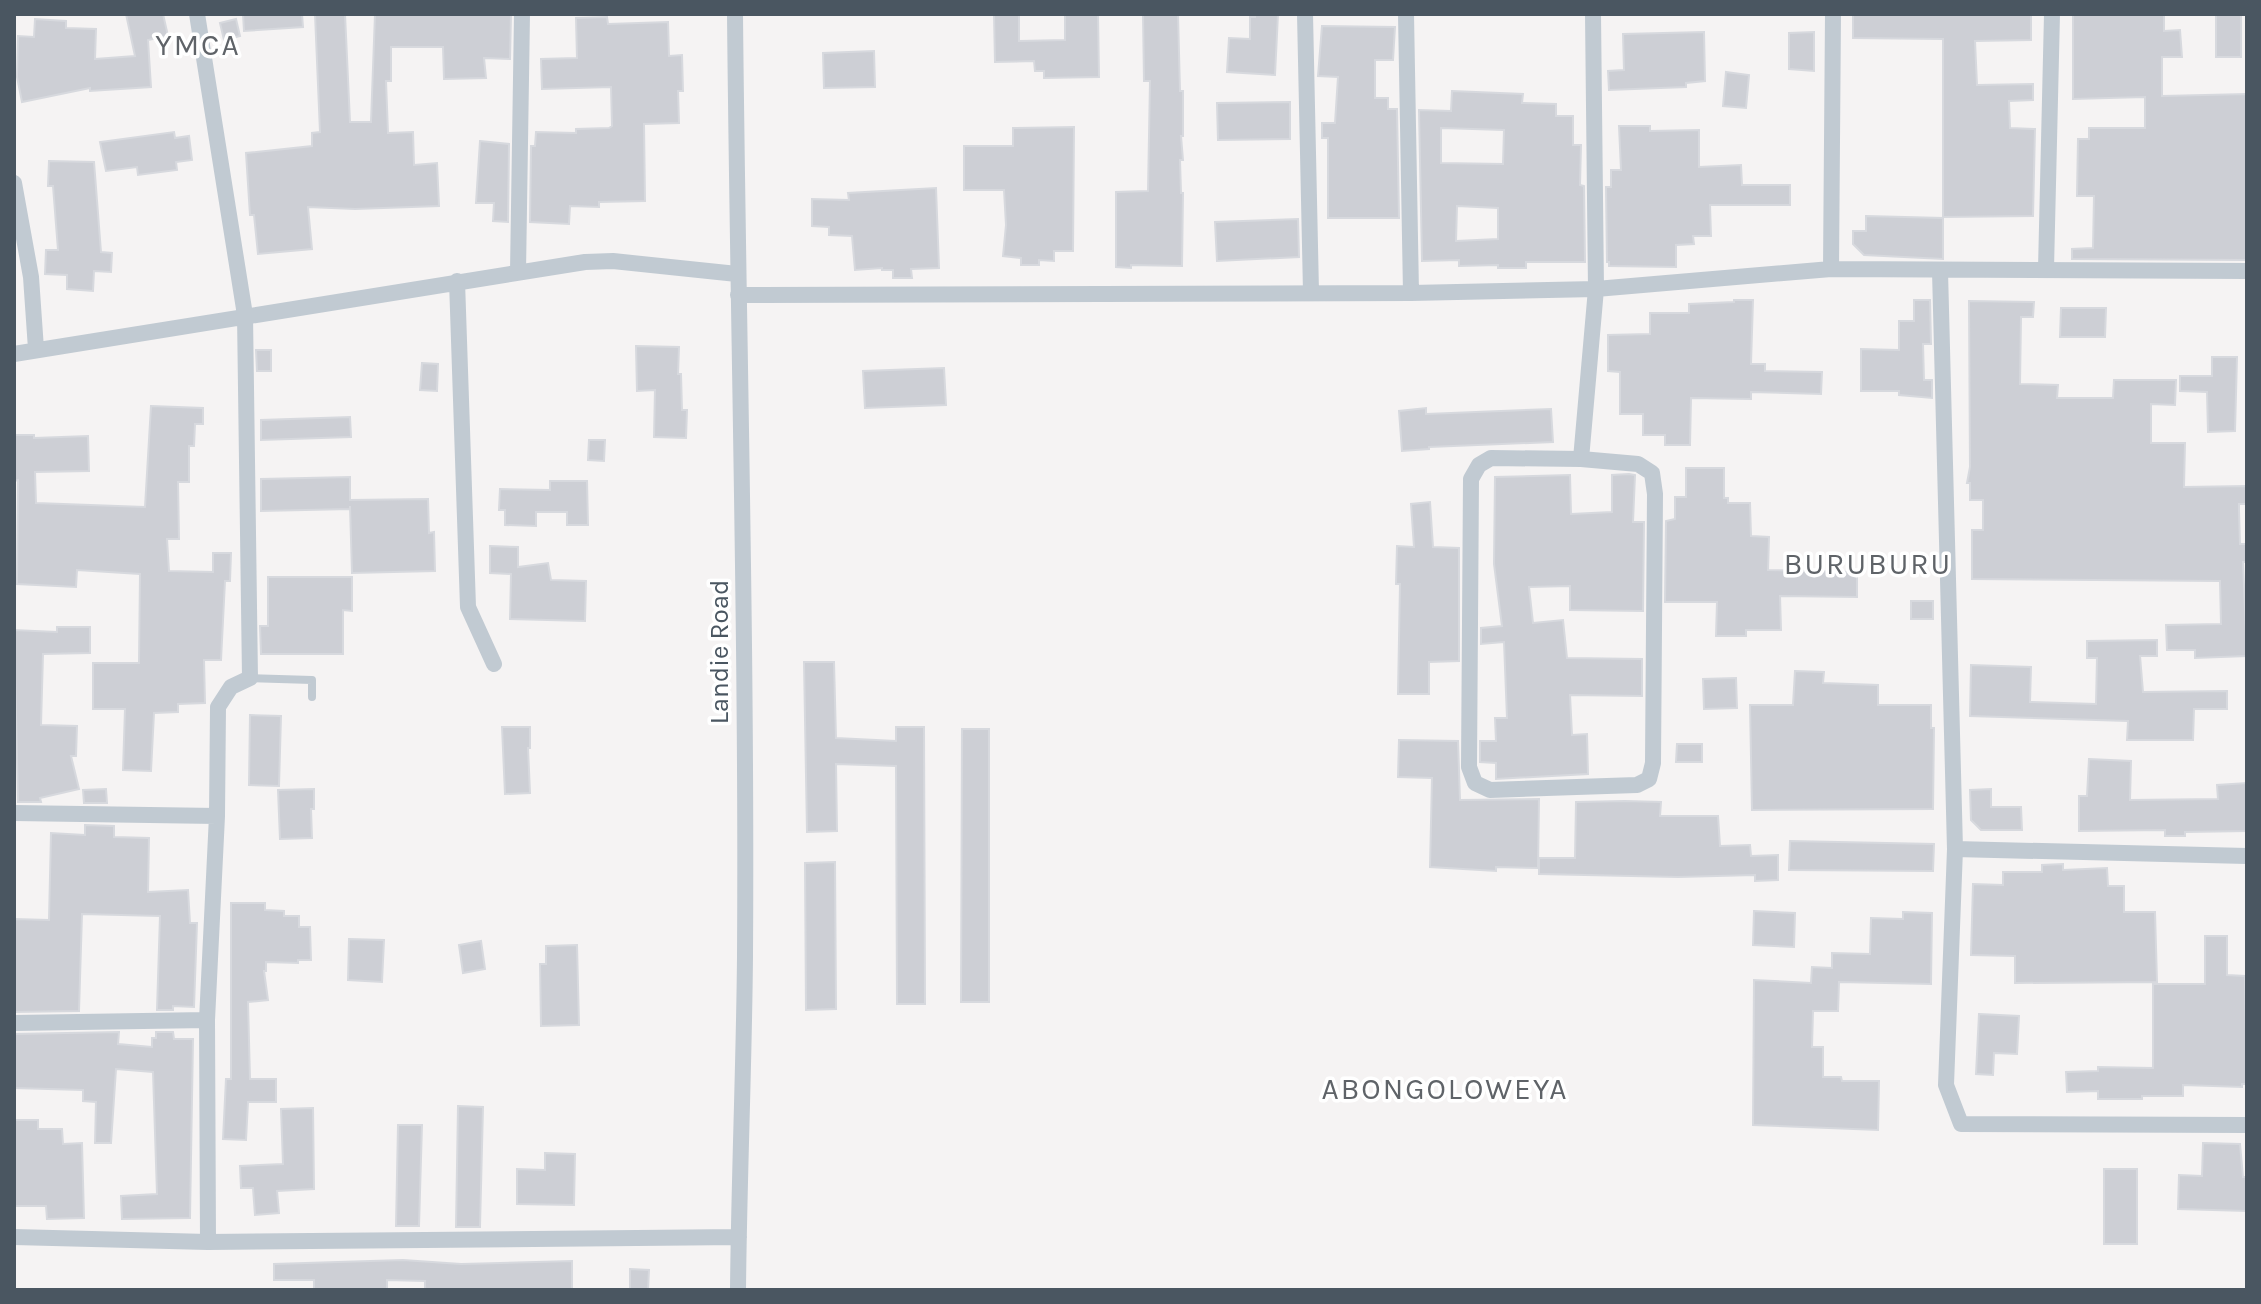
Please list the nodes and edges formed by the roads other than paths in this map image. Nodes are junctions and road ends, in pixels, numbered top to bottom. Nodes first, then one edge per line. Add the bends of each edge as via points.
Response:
1 (197, 14) edge
2 (522, 14) edge
3 (735, 14) edge
4 (1305, 14) edge
5 (1406, 14) edge
6 (1593, 14) edge
7 (1833, 14) edge
8 (2052, 14) edge
9 (14, 183) edge
10 (1831, 269) junction
11 (2046, 269) junction
12 (1940, 271) junction
13 (2247, 271) edge
14 (518, 272) junction
15 (737, 274) junction
16 (457, 281) junction
17 (1596, 289) junction
18 (1311, 292) junction
19 (1411, 293) junction
20 (738, 295) junction
21 (245, 315) junction
22 (36, 349) junction
23 (14, 354) edge
24 (1581, 459) junction
25 (494, 664) dead end
26 (250, 678) junction
27 (312, 697) dead end
28 (14, 813) edge
29 (217, 816) junction
30 (1955, 849) junction
31 (2247, 856) edge
32 (207, 1020) junction
33 (14, 1023) edge
34 (2247, 1125) edge
35 (14, 1237) edge
36 (739, 1237) junction
37 (208, 1242) junction
38 (738, 1290) edge

1 - 21 street
2 - 14 street
3 - 15 street, Landie Road
4 - 18 street
5 - 19 street
6 - 17 street
7 - 10 street
8 - 11 street
9 - 22 street via 31,277
10 - 12 street
10 - 17 street
11 - 12 street
11 - 13 street
12 - 30 street
14 - 15 street via 613,261
14 - 16 street
15 - 20 street, Landie Road
16 - 21 street
16 - 25 street via 468,607
17 - 19 street
17 - 24 street
18 - 19 street
18 - 20 street
20 - 36 street, Landie Road via 745,942
21 - 22 street
21 - 26 street
22 - 23 street
24 - 24 street via 1638,464 1652,473 1649,779 1637,785 1490,790 1475,783 1469,767 1471,479 1491,458
26 - 27 lane via 312,680
26 - 29 street via 231,687 218,707
28 - 29 street
29 - 32 street
30 - 31 street
30 - 34 street via 1946,1085 1961,1124
32 - 33 street
32 - 37 street
35 - 37 street
36 - 37 street
36 - 38 street, Landie Road

